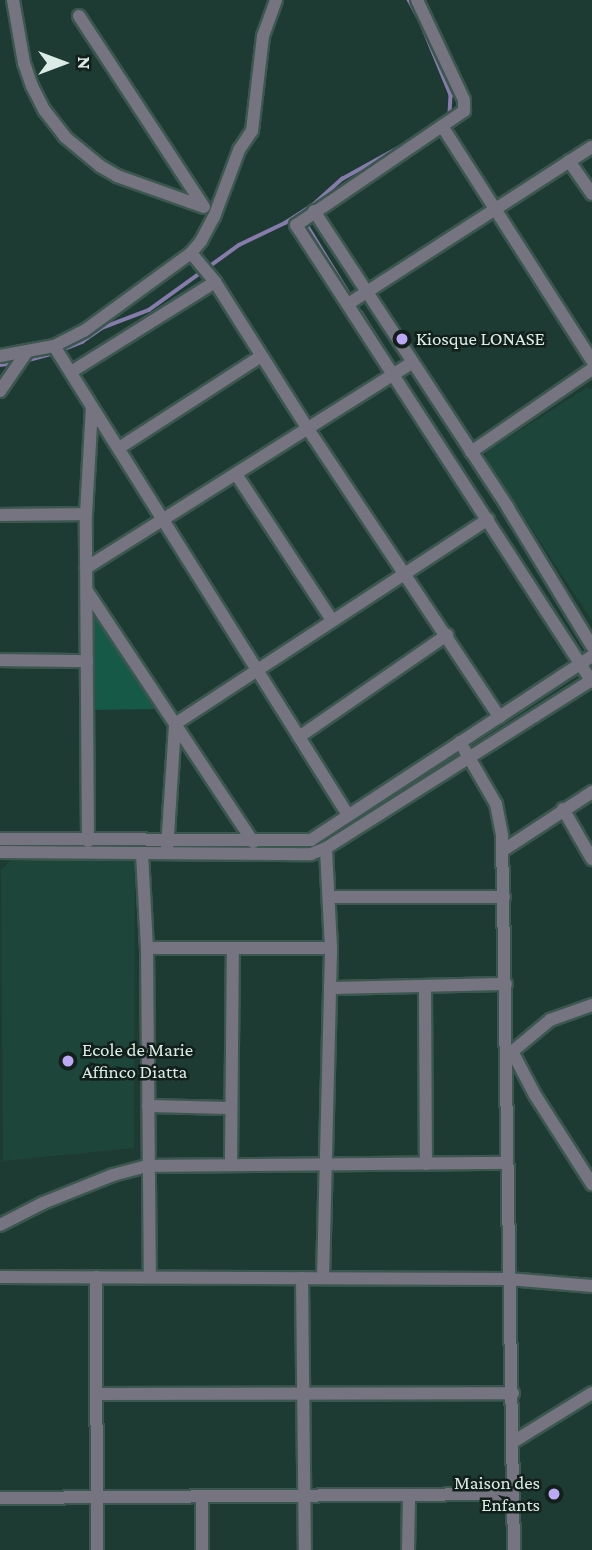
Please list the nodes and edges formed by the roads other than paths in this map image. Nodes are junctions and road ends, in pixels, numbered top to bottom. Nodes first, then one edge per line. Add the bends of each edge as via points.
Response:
1 (13, 0) edge
2 (276, 0) edge
3 (417, 0) edge
4 (79, 16) dead end
5 (442, 126) junction
6 (592, 146) edge
7 (569, 161) junction
8 (592, 194) edge
9 (204, 207) junction
10 (494, 209) junction
11 (314, 211) junction
12 (214, 217) junction
13 (191, 253) junction
14 (215, 282) junction
15 (367, 293) junction
16 (348, 304) junction
17 (54, 346) junction
18 (26, 353) junction
19 (0, 356) edge
20 (261, 356) junction
21 (592, 361) edge
22 (412, 363) junction
23 (592, 369) edge
24 (71, 372) junction
25 (393, 376) junction
26 (0, 391) edge
27 (92, 406) junction
28 (308, 429) junction
29 (119, 448) junction
30 (471, 452) junction
31 (236, 474) junction
32 (86, 514) junction
33 (0, 515) edge
34 (488, 519) junction
35 (163, 520) junction
36 (86, 568) junction
37 (407, 575) junction
38 (86, 591) junction
39 (332, 620) junction
40 (447, 635) junction
41 (592, 646) edge
42 (592, 656) edge
43 (0, 660) edge
44 (87, 661) junction
45 (581, 664) junction
46 (257, 670) junction
47 (591, 681) edge
48 (499, 717) junction
49 (175, 724) junction
50 (299, 737) junction
51 (460, 743) junction
52 (468, 756) junction
53 (592, 792) edge
54 (563, 809) junction
55 (348, 815) junction
56 (0, 839) edge
57 (88, 841) junction
58 (253, 842) junction
59 (167, 847) junction
60 (326, 849) junction
61 (502, 851) junction
62 (0, 852) edge
63 (142, 853) junction
64 (592, 859) edge
65 (329, 897) junction
66 (504, 897) junction
67 (147, 948) junction
68 (233, 948) junction
69 (331, 948) junction
70 (506, 984) junction
71 (425, 986) junction
72 (330, 988) junction
73 (592, 1005) edge
74 (510, 1055) junction
75 (148, 1106) junction
76 (230, 1108) junction
77 (231, 1163) junction
78 (326, 1163) junction
79 (507, 1163) junction
80 (426, 1164) junction
81 (147, 1166) junction
82 (592, 1184) edge
83 (0, 1226) edge
84 (0, 1277) edge
85 (96, 1277) junction
86 (149, 1277) junction
87 (302, 1278) junction
88 (323, 1278) junction
89 (508, 1279) junction
90 (592, 1285) edge
91 (592, 1392) edge
92 (304, 1393) junction
93 (513, 1393) junction
94 (97, 1394) junction
95 (513, 1442) junction
96 (512, 1494) junction
97 (409, 1497) junction
98 (0, 1498) edge
99 (97, 1498) junction
100 (202, 1498) junction
101 (304, 1498) junction
102 (97, 1550) edge
103 (202, 1550) edge
104 (305, 1550) edge
105 (408, 1550) edge
106 (514, 1550) edge

1 - 9 street via 32,86 65,138 117,176
2 - 12 street via 263,36 255,122 226,178
3 - 5 street via 464,100 464,111
4 - 9 street
5 - 10 street
5 - 11 street
6 - 7 street
7 - 8 street
7 - 10 street
9 - 12 street
10 - 15 street
10 - 21 street
11 - 15 street
11 - 16 street via 296,225
12 - 13 street
13 - 14 street
13 - 17 street via 84,331
14 - 20 street
14 - 24 street
15 - 16 street
15 - 22 street
16 - 25 street
17 - 18 street
17 - 24 street
18 - 19 street
18 - 26 street
20 - 28 street
20 - 29 street
22 - 25 street
22 - 30 street
23 - 30 street
24 - 27 street
25 - 28 street
25 - 34 street
27 - 29 street
27 - 32 street
28 - 31 street
28 - 37 street
29 - 35 street
30 - 41 street
31 - 35 street
31 - 39 street
32 - 33 street
32 - 36 street
34 - 37 street
34 - 45 street
35 - 36 street
35 - 46 street
36 - 38 street
37 - 39 street
37 - 40 street
38 - 44 street
38 - 49 street
39 - 46 street
40 - 48 street
40 - 50 street
42 - 45 street
43 - 44 street
44 - 57 street
45 - 47 street
45 - 48 street
46 - 49 street
46 - 50 street
47 - 52 street
48 - 51 street
49 - 58 street
49 - 59 street
50 - 55 street
51 - 52 street
51 - 55 street
52 - 60 street
52 - 61 street via 496,804
53 - 54 street
54 - 61 street
54 - 64 street
55 - 58 street via 311,840
56 - 57 street
57 - 59 street
58 - 59 street
59 - 60 street via 312,854
59 - 63 street
60 - 65 street
61 - 66 street
62 - 63 street
63 - 67 street
65 - 66 street
65 - 69 street
66 - 70 street
67 - 68 street
67 - 75 street
68 - 69 street
68 - 76 street
69 - 72 street
70 - 71 street
70 - 74 street
71 - 72 street
71 - 80 street
72 - 78 street
73 - 74 street via 550,1020
74 - 79 street
74 - 82 street
75 - 76 street
75 - 81 street
76 - 77 street
77 - 78 street
77 - 81 street
78 - 80 street
78 - 88 street
79 - 80 street
79 - 89 street
81 - 83 street via 55,1198
81 - 86 street
84 - 85 street
85 - 86 street
85 - 94 street
86 - 87 street
87 - 88 street
87 - 92 street
88 - 89 street
89 - 90 street
89 - 93 street
91 - 95 street
92 - 93 street
92 - 94 street
92 - 101 street
93 - 95 street
94 - 99 street
95 - 96 street
96 - 97 street
96 - 106 street
97 - 101 street
97 - 105 street
98 - 99 street
99 - 100 street
99 - 102 street
100 - 101 street
100 - 103 street
101 - 104 street

